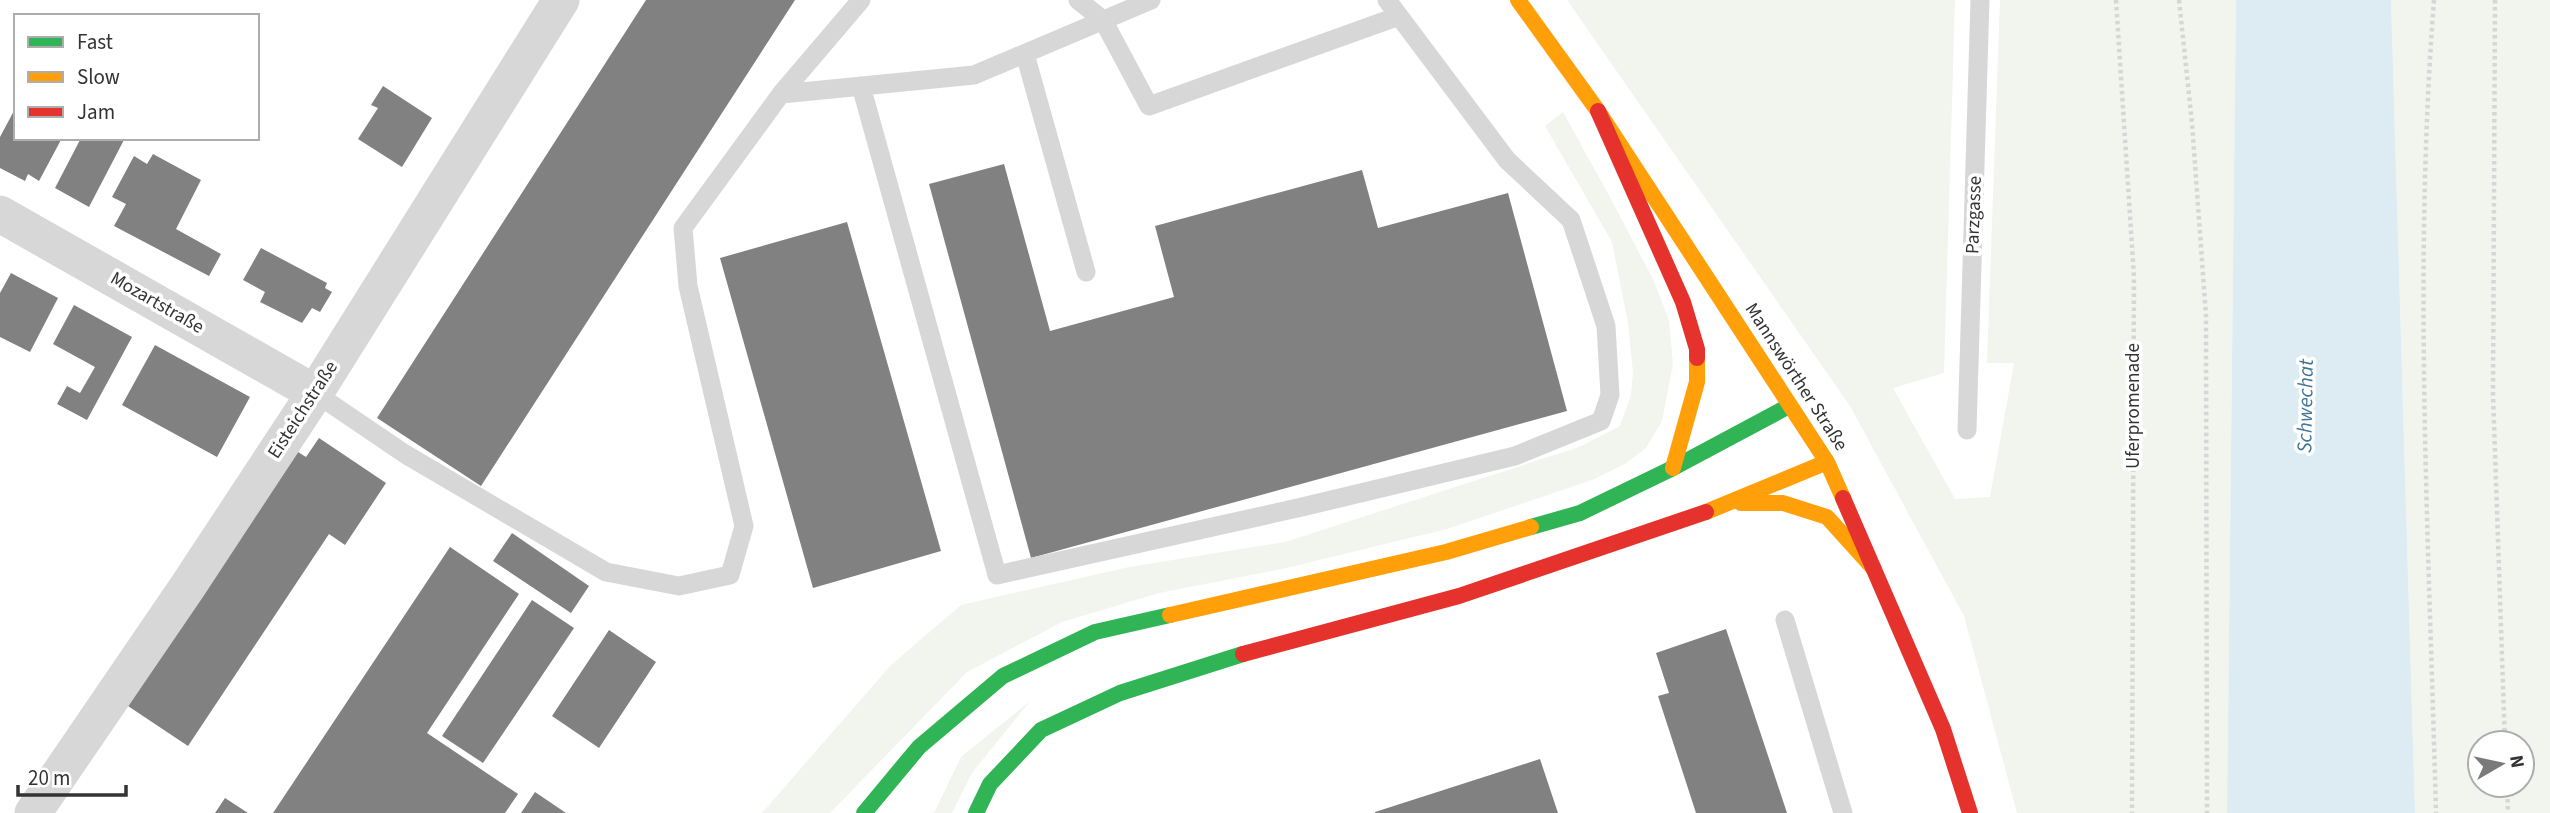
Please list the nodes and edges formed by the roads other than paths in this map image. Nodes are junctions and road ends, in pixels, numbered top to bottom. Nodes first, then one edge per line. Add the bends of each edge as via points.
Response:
1 (561, 0) edge
2 (862, 0) edge
3 (1078, 0) edge
4 (1151, 0) edge
5 (1387, 0) edge
6 (1518, 0) edge
7 (1980, 0) edge
8 (1399, 16) junction
9 (1103, 20) junction
10 (1025, 54) junction
11 (861, 86) junction
12 (781, 94) junction
13 (1598, 111) junction
14 (0, 214) edge
15 (1086, 272) dead end
16 (315, 393) junction
17 (1789, 406) junction
18 (1967, 430) dead end
19 (1827, 462) junction
20 (1673, 468) junction
21 (1729, 504) junction
22 (1874, 569) junction
23 (1785, 620) dead end
24 (33, 813) edge
25 (864, 813) edge
26 (976, 813) edge
27 (1843, 813) edge
28 (1970, 813) edge

1 - 16 street, Eisteichstraße
2 - 12 lane
3 - 9 lane
4 - 9 lane
5 - 8 lane
6 - 13 main road, Mannswörther Straße
7 - 18 lane, Parzgasse
8 - 9 lane via 1149,106
8 - 11 lane via 1507,160 1571,220 1606,326 1610,395 1601,421 1515,456 997,575
9 - 10 lane
10 - 11 lane via 974,75
10 - 15 lane
11 - 12 lane
12 - 16 lane via 683,228 688,286 744,526 730,575 678,586 606,572 405,453
13 - 17 main road, Mannswörther Straße
13 - 20 main road via 1683,302 1697,349 1697,382
14 - 16 street, Mozartstraße
16 - 24 street, Eisteichstraße
17 - 19 main road, Mannswörther Straße
17 - 20 main road
19 - 21 main road
19 - 22 main road, Mannswörther Straße
20 - 25 main road via 1580,513 1446,552 1095,632 1003,676 919,747
21 - 22 main road via 1783,503 1827,517
21 - 26 main road via 1459,596 1223,659 1121,693 1041,730 990,784
22 - 28 main road, Mannswörther Straße via 1943,729
23 - 27 lane

